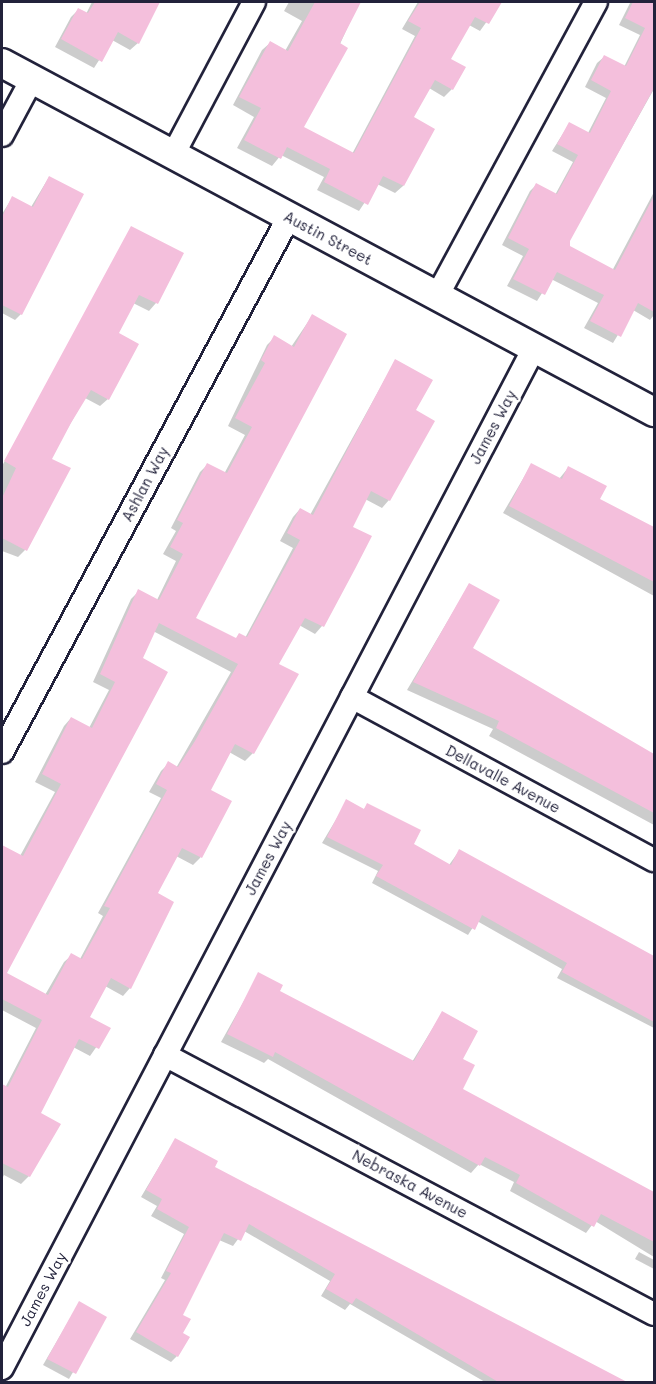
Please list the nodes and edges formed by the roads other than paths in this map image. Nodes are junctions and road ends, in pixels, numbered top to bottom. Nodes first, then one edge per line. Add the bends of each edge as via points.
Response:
1 (254, 2) edge
2 (596, 2) edge
3 (2, 63) edge
4 (32, 79) junction
5 (2, 135) edge
6 (173, 155) junction
7 (289, 217) junction
8 (437, 296) junction
9 (534, 348) junction
10 (654, 412) edge
11 (352, 697) junction
12 (2, 752) edge
13 (654, 860) edge
14 (165, 1055) junction
15 (654, 1314) edge
16 (2, 1368) edge

1 - 6 street
2 - 8 street
3 - 4 street, Austin Street
4 - 5 street
4 - 6 street, Austin Street
6 - 7 street, Austin Street
7 - 8 street, Austin Street
7 - 12 street, Ashlan Way
8 - 9 street, Austin Street
9 - 10 street, Austin Street
9 - 11 street, James Way
11 - 13 street, Dellavalle Avenue
11 - 14 street, James Way
14 - 15 street, Nebraska Avenue
14 - 16 street, James Way

